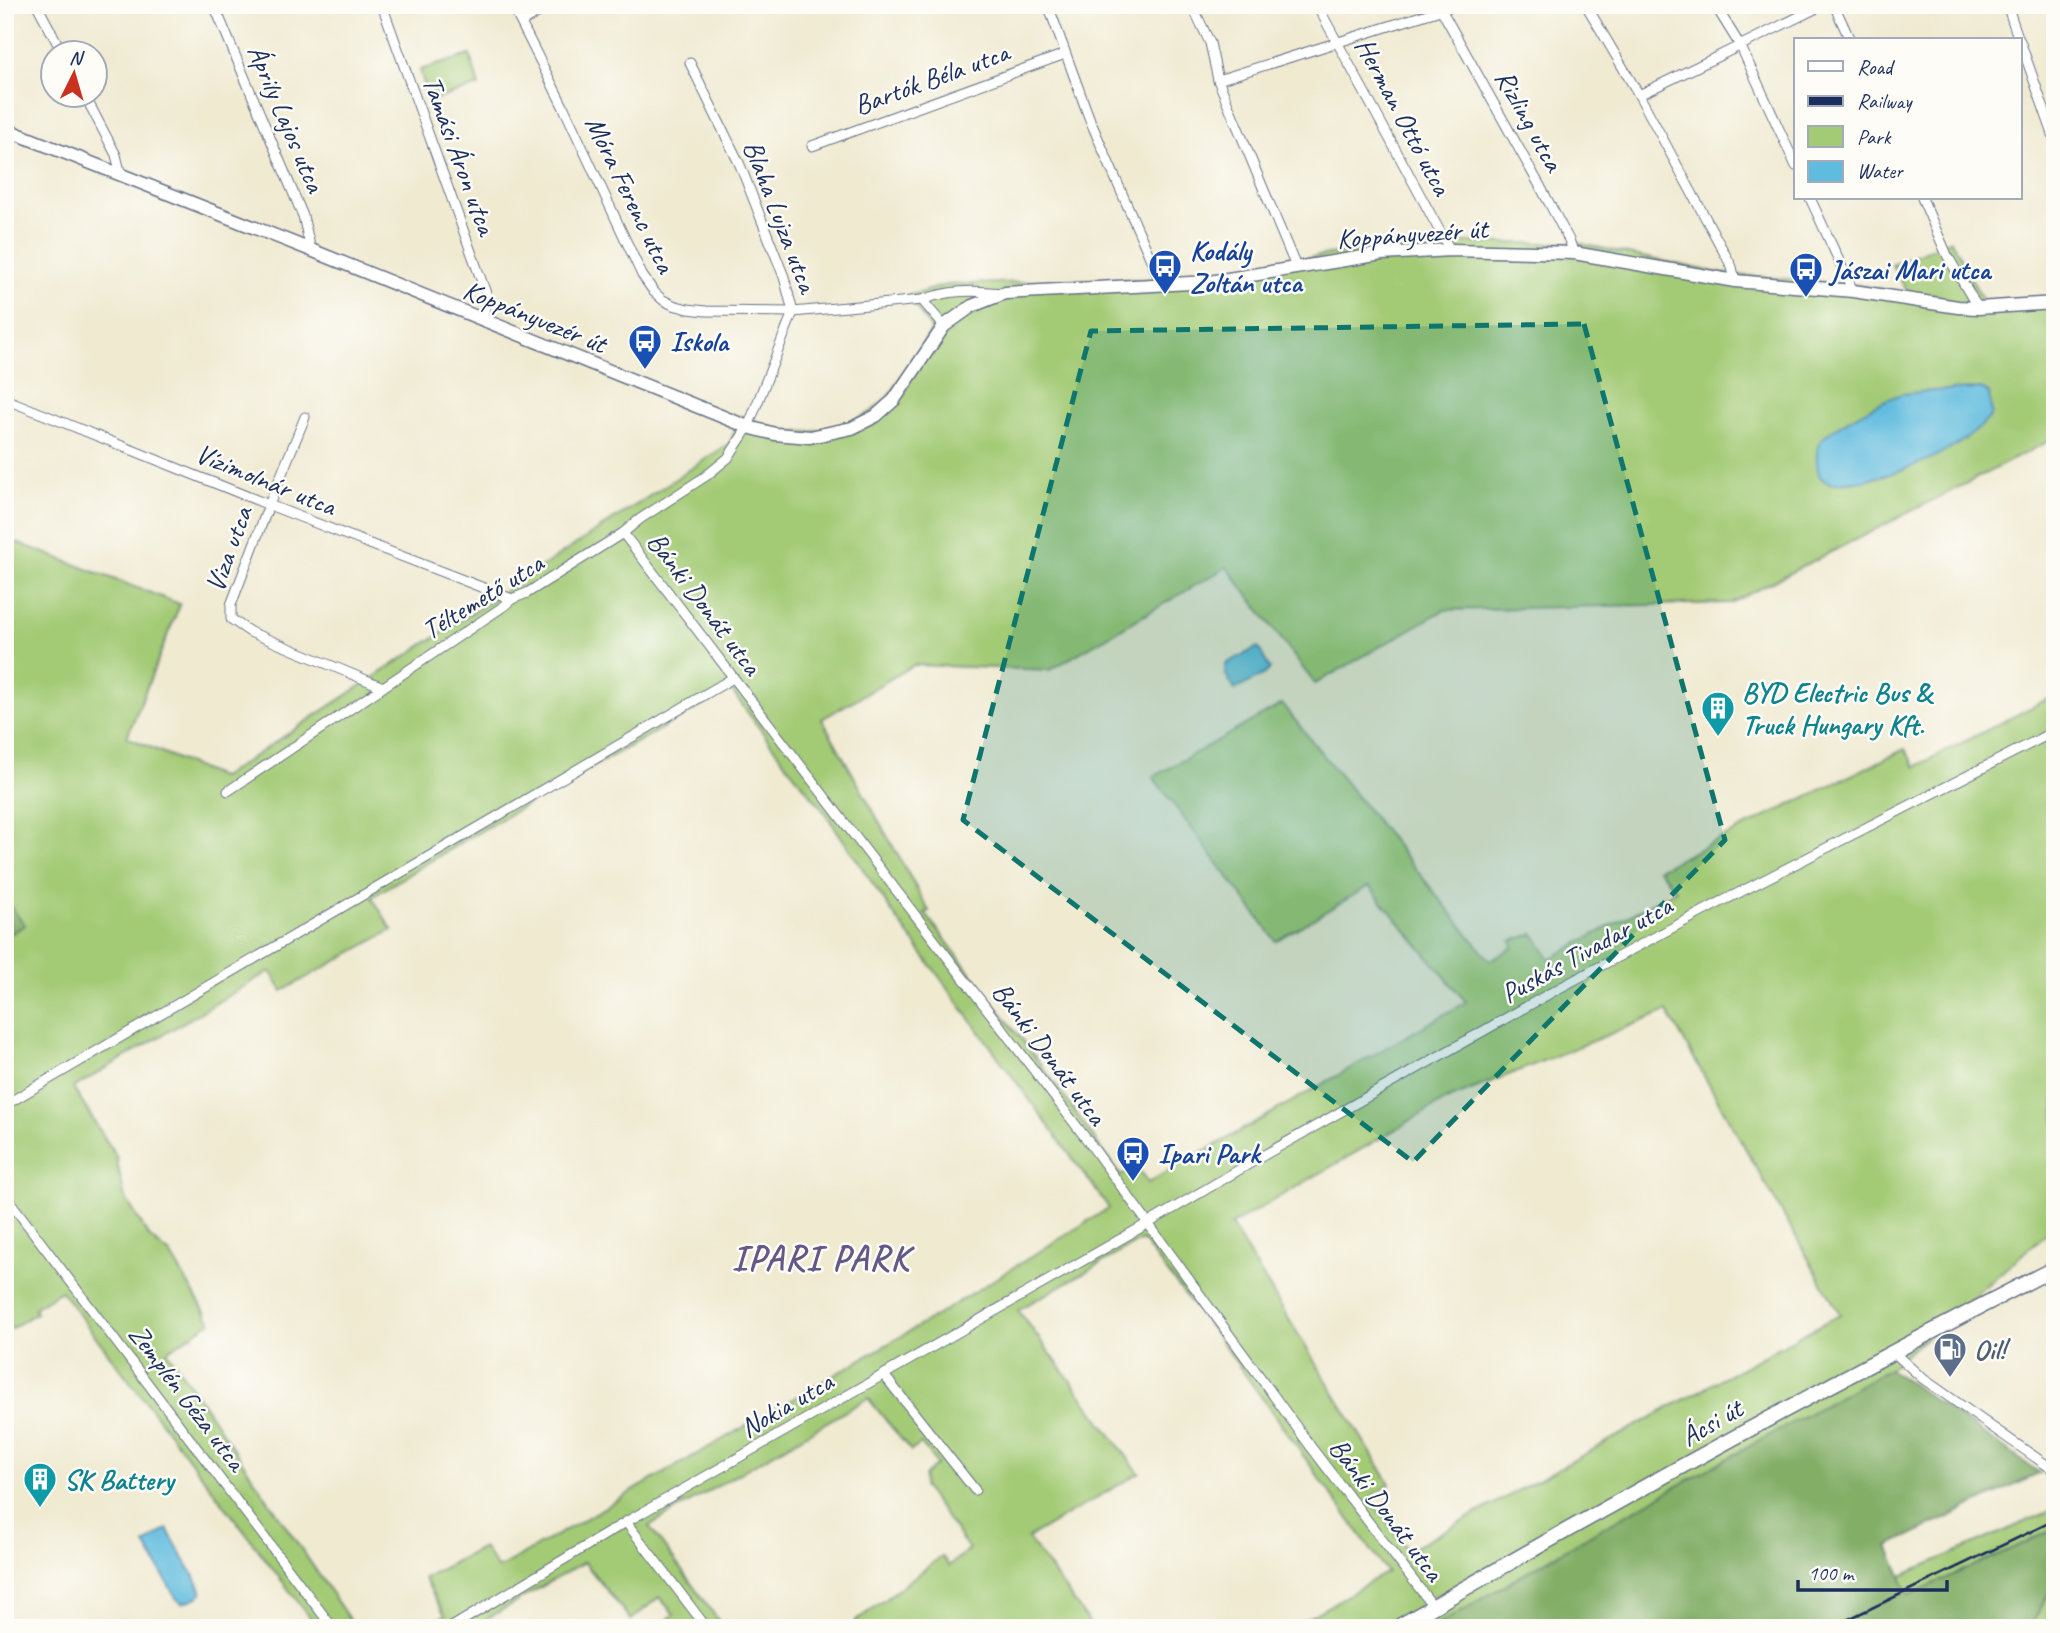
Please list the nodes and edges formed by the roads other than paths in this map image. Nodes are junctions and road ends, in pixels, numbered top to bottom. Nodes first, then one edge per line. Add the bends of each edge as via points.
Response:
1 (37, 5) edge
2 (214, 5) edge
3 (382, 5) edge
4 (512, 5) edge
5 (552, 5) edge
6 (1048, 5) edge
7 (1192, 5) edge
8 (1317, 5) edge
9 (1456, 5) edge
10 (1586, 5) edge
11 (1715, 5) edge
12 (1823, 5) edge
13 (1833, 5) edge
14 (2007, 5) edge
15 (1442, 11) junction
16 (521, 22) junction
17 (55, 38) edge
18 (1849, 38) edge
19 (2019, 38) edge
20 (1339, 43) junction
21 (1741, 47) junction
22 (2022, 47) edge
23 (1065, 54) junction
24 (690, 63) dead end
25 (1218, 80) junction
26 (1639, 94) junction
27 (91, 108) edge
28 (5, 129) edge
29 (2055, 140) edge
30 (812, 146) dead end
31 (1794, 162) edge
32 (121, 175) junction
33 (1811, 200) edge
34 (1923, 200) edge
35 (311, 250) junction
36 (1450, 250) junction
37 (1574, 253) junction
38 (1296, 267) junction
39 (1735, 281) junction
40 (1162, 285) junction
41 (1853, 290) junction
42 (1005, 293) junction
43 (922, 300) junction
44 (2055, 303) edge
45 (1979, 308) junction
46 (793, 312) junction
47 (483, 321) junction
48 (944, 326) junction
49 (5, 399) edge
50 (306, 417) dead end
51 (748, 427) junction
52 (269, 505) junction
53 (623, 533) junction
54 (512, 599) junction
55 (733, 678) junction
56 (383, 687) junction
57 (2055, 731) edge
58 (229, 791) dead end
59 (5, 1105) edge
60 (5, 1195) edge
61 (1147, 1224) junction
62 (2055, 1268) edge
63 (1892, 1351) junction
64 (884, 1374) junction
65 (2055, 1471) edge
66 (975, 1490) dead end
67 (626, 1522) junction
68 (1433, 1606) junction
69 (332, 1628) edge
70 (450, 1628) edge
71 (707, 1628) edge
72 (1396, 1628) edge

1 - 17 street
2 - 35 street, Áprily Lajos utca via 303,216
3 - 47 street, Tamási Áron utca via 487,296
4 - 16 street, Móra Ferenc utca
5 - 16 street
6 - 23 street
7 - 25 street via 1210,43
8 - 20 street, Herman Ottó utca
9 - 15 street
10 - 26 street
11 - 21 street
12 - 21 street
13 - 18 street
14 - 19 street
15 - 20 street
15 - 37 street, Rizling utca
16 - 46 street, Móra Ferenc utca via 654,292 688,309
20 - 25 street
20 - 36 street, Herman Ottó utca
21 - 26 street
21 - 31 street
22 - 29 street
23 - 30 street, Bartók Béla utca
23 - 40 street
24 - 46 street, Blaha Lujza utca via 740,165
25 - 38 street
26 - 39 street via 1732,267
27 - 32 street via 116,155
28 - 32 street, Koppányvezér út
32 - 35 street, Koppányvezér út
33 - 41 street
34 - 45 street via 1947,255
35 - 47 street, Koppányvezér út
36 - 37 street, Koppányvezér út
36 - 38 street, Koppányvezér út
37 - 39 street, Koppányvezér út
38 - 40 street, Koppányvezér út
39 - 41 street, Koppányvezér út
40 - 42 street, Koppányvezér út
41 - 45 street, Koppányvezér út
42 - 43 street, Móra Ferenc utca via 965,291
42 - 48 street, Koppányvezér út via 972,306
43 - 46 street, Móra Ferenc utca
43 - 48 street
44 - 45 street, Koppányvezér út
46 - 51 street, Blaha Lujza utca
47 - 51 street, Koppányvezér út
48 - 51 street, Koppányvezér út via 894,400 876,416 852,428 810,437
49 - 52 street, Vízimolnár utca
50 - 52 street, Viza utca
51 - 53 street, Téltemető utca via 719,466
52 - 54 street, Vízimolnár utca
52 - 56 street, Viza utca via 230,605 231,619 250,632
53 - 54 street, Téltemető utca
53 - 55 street, Bánki Donát utca
54 - 56 street, Téltemető utca
55 - 59 street
55 - 61 street, Bánki Donát utca
56 - 58 street, Téltemető utca
57 - 61 street, Puskás Tivadar utca via 1554,991
60 - 69 street, Zemplén Géza utca
61 - 64 street, Nokia utca
61 - 68 street, Bánki Donát utca
62 - 63 main road, Ácsi út
63 - 65 street via 1922,1378
63 - 68 main road, Ácsi út
64 - 66 street
64 - 67 street, Nokia utca
67 - 70 street, Nokia utca
67 - 71 street
68 - 72 main road, Ácsi út

